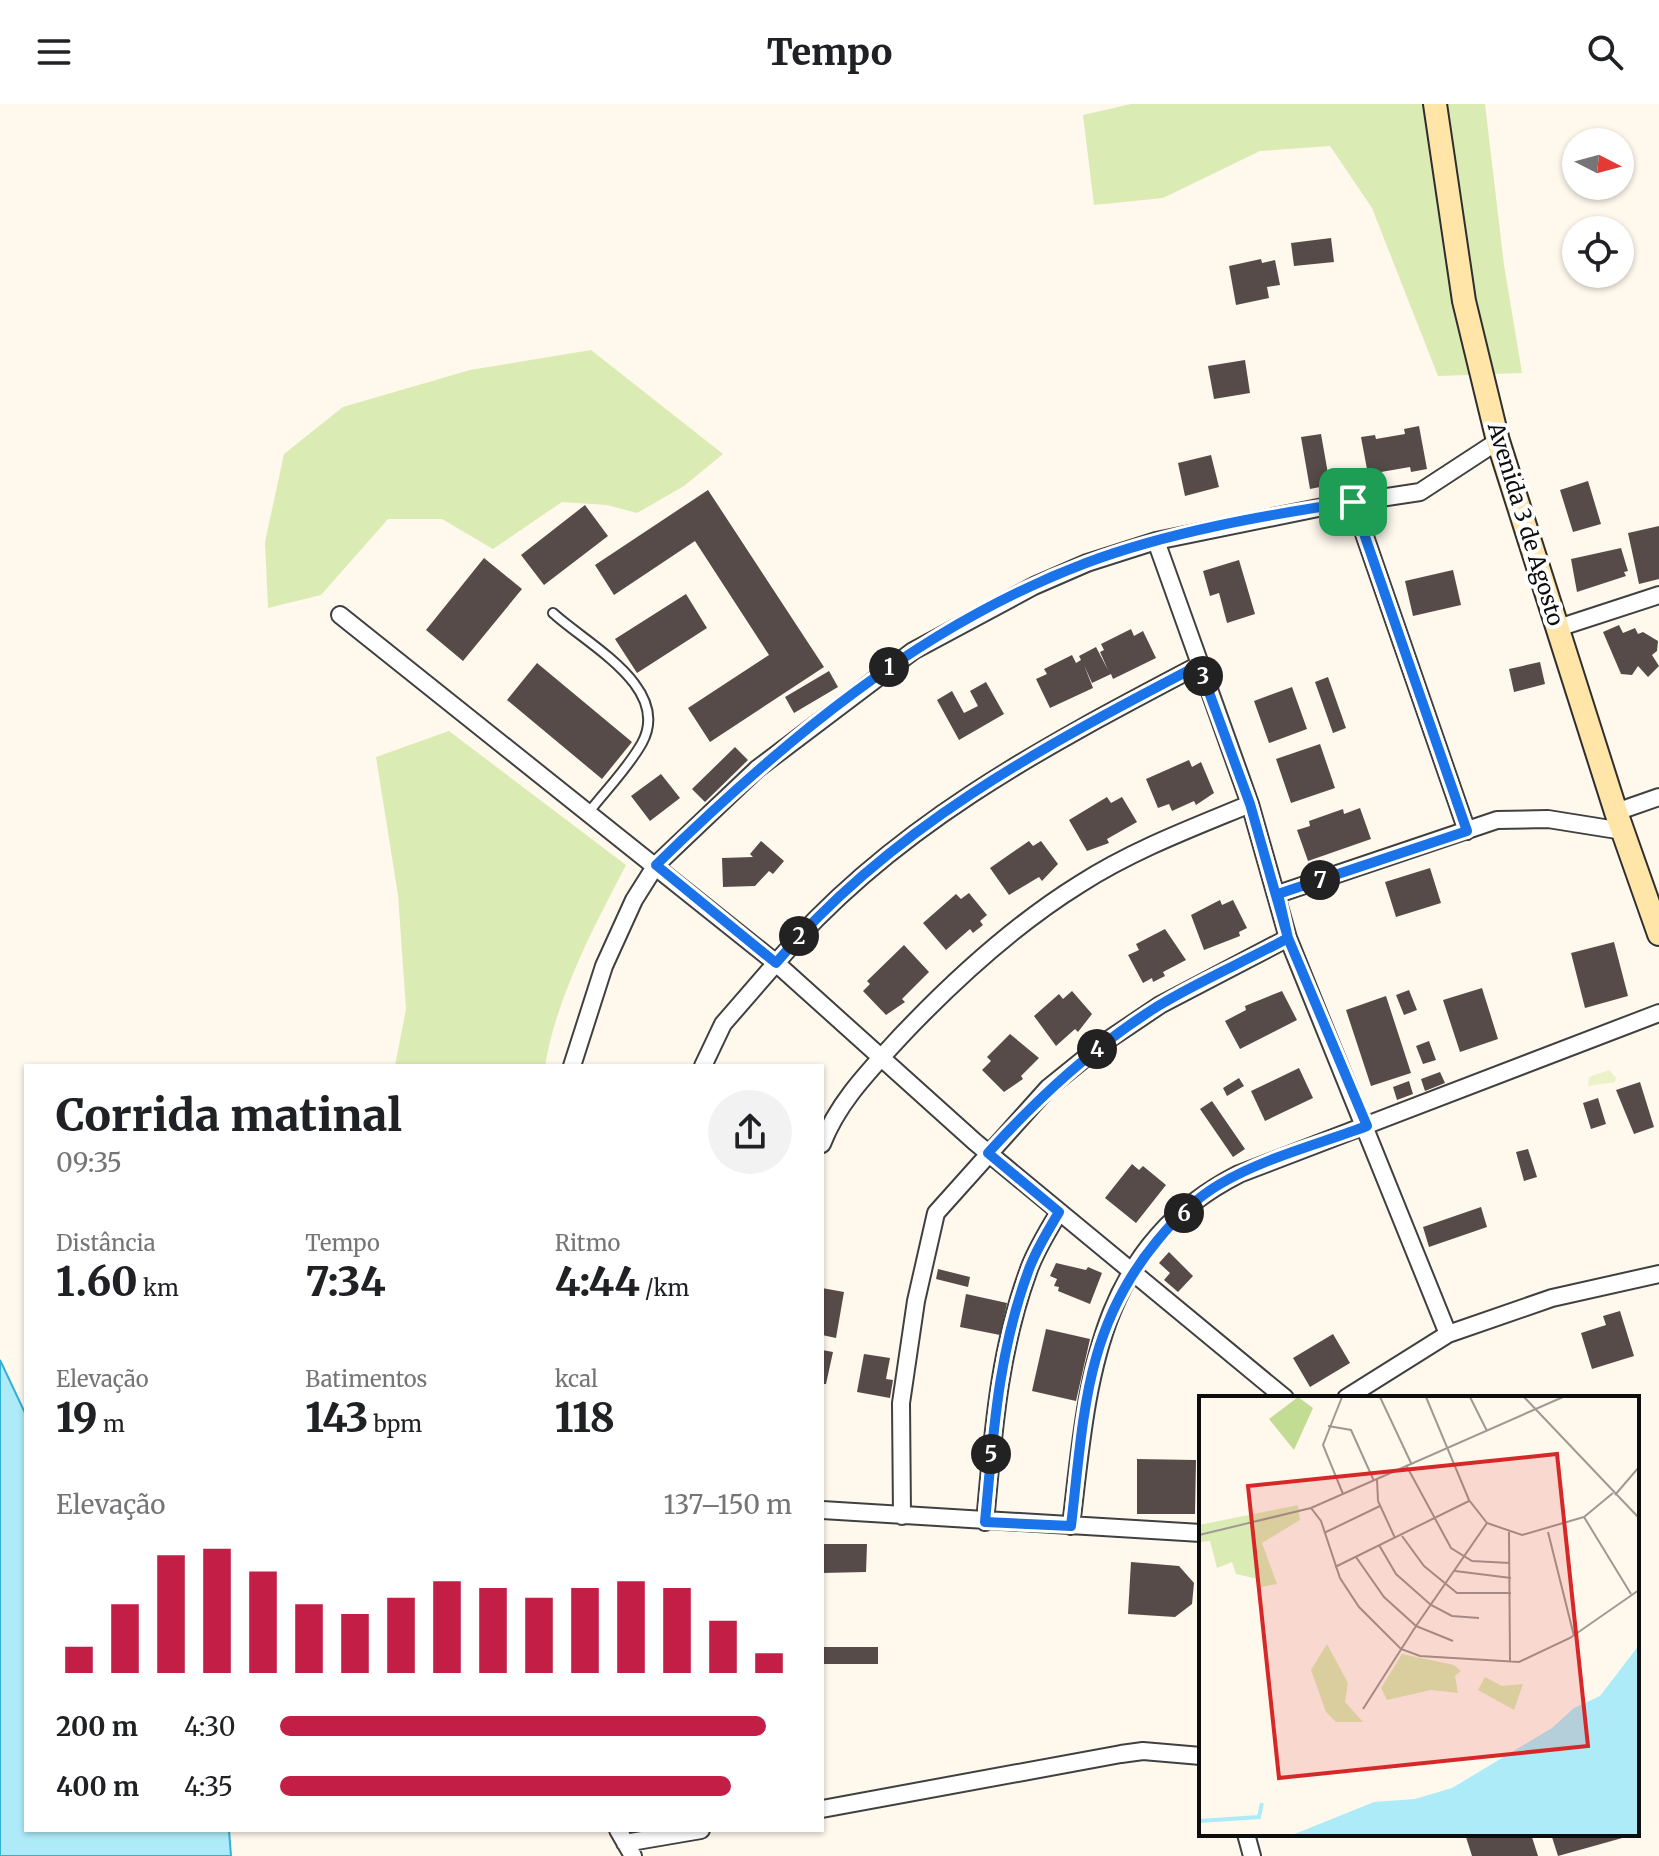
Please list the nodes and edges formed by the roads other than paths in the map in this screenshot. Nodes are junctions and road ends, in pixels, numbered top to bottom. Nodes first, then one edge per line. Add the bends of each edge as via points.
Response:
1 (1435, 104) edge
2 (1498, 441) junction
3 (1353, 502) junction
4 (1156, 541) junction
5 (1659, 595) edge
6 (553, 613) dead end
7 (340, 615) dead end
8 (1558, 628) junction
9 (1199, 665) junction
10 (1659, 797) edge
11 (1250, 804) junction
12 (589, 812) junction
13 (1619, 822) junction
14 (1467, 831) junction
15 (656, 865) junction
16 (1278, 894) junction
17 (1659, 934) edge
18 (1288, 938) junction
19 (776, 963) junction
20 (1659, 1013) edge
21 (882, 1056) junction
22 (573, 1064) edge
23 (704, 1064) edge
24 (1367, 1126) junction
25 (824, 1140) edge
26 (988, 1153) junction
27 (1059, 1212) junction
28 (1131, 1272) junction
29 (1659, 1274) edge
30 (1448, 1334) junction
31 (1283, 1396) edge
32 (1349, 1396) edge
33 (824, 1510) edge
34 (902, 1516) junction
35 (985, 1522) junction
36 (1071, 1526) junction
37 (1199, 1533) edge
38 (1199, 1756) edge
39 (824, 1809) edge
40 (689, 1832) edge
41 (1247, 1836) edge
42 (625, 1843) edge
43 (1252, 1856) edge

1 - 2 street, Avenida 3 de Agosto via 1464,301
2 - 3 street via 1420,492
2 - 8 street, Avenida 3 de Agosto
3 - 4 street
3 - 14 street
4 - 9 street
4 - 15 street via 1034,586 913,651 757,769
5 - 8 street
6 - 12 lane via 628,674 647,700 643,742
7 - 12 street
8 - 13 street, Avenida 3 de Agosto
9 - 11 street
9 - 19 street via 1027,756 958,800 862,875
10 - 13 street
11 - 16 street
11 - 21 street via 1159,842 1079,884 938,997
12 - 15 street
13 - 14 street via 1497,820
13 - 17 street, Avenida 3 de Agosto
14 - 16 street
15 - 19 street
15 - 22 street via 604,966
16 - 18 street
18 - 24 street
18 - 26 street via 1160,1005 1105,1042 1048,1088
19 - 21 street
19 - 23 street via 723,1024
20 - 24 street
21 - 25 street via 851,1092
21 - 26 street
24 - 28 street via 1218,1185 1166,1230
24 - 30 street
26 - 27 street
26 - 34 street via 944,1200 932,1227 901,1403
27 - 28 street
27 - 35 street via 1029,1269 1010,1325 998,1384
28 - 31 street
28 - 36 street via 1094,1358
29 - 30 street via 1552,1298
30 - 32 street
33 - 34 street
34 - 35 street
35 - 36 street
36 - 37 street
38 - 39 street via 1121,1754
40 - 42 street
41 - 43 street

